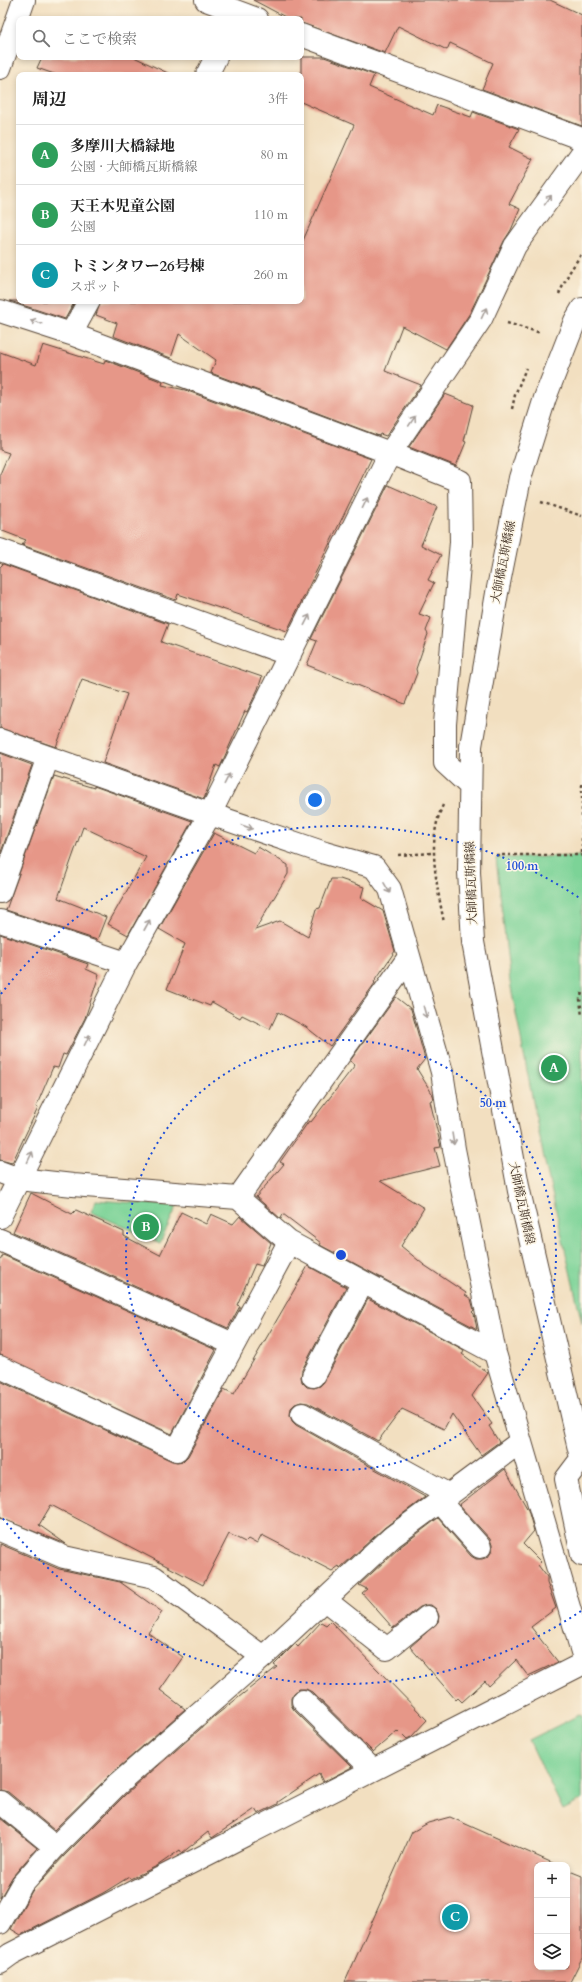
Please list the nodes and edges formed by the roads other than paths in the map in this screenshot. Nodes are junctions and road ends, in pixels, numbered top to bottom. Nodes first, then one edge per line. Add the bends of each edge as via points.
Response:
1 (24, 0) edge
2 (206, 0) edge
3 (245, 13) edge
4 (18, 16) edge
5 (16, 23) edge
6 (304, 36) edge
7 (214, 60) edge
8 (0, 68) edge
9 (208, 72) edge
10 (582, 139) edge
11 (582, 153) edge
12 (87, 304) edge
13 (582, 309) edge
14 (0, 310) edge
15 (71, 334) junction
16 (390, 453) junction
17 (0, 550) edge
18 (290, 655) junction
19 (0, 740) edge
20 (48, 757) junction
21 (470, 786) junction
22 (210, 814) junction
23 (0, 892) edge
24 (0, 921) edge
25 (409, 957) junction
26 (126, 963) junction
27 (9, 1176) edge
28 (238, 1198) junction
29 (0, 1217) edge
30 (0, 1240) edge
31 (289, 1242) junction
32 (364, 1282) junction
33 (233, 1344) junction
34 (495, 1352) junction
35 (0, 1367) edge
36 (313, 1376) dead end
37 (302, 1414) dead end
38 (520, 1442) junction
39 (582, 1461) edge
40 (444, 1499) junction
41 (0, 1530) edge
42 (480, 1547) dead end
43 (582, 1555) edge
44 (325, 1600) junction
45 (427, 1617) dead end
46 (582, 1652) edge
47 (263, 1657) junction
48 (582, 1664) edge
49 (303, 1701) dead end
50 (373, 1770) junction
51 (0, 1802) edge
52 (55, 1847) junction
53 (0, 1923) edge
54 (0, 1927) edge
55 (6, 1958) edge

1 - 4 street
2 - 3 street
5 - 8 street
6 - 10 street
7 - 9 street
16 -> 11 street via 483,315 514,246
12 - 15 street
13 - 21 street, 大師橋瓦斯橋線 via 544,398 520,478 470,746
15 -> 14 street
15 - 16 street
18 -> 16 street
16 - 21 street via 460,481 461,542 445,724 445,763
17 - 18 street
22 -> 18 street
19 - 20 street
20 - 22 street
20 - 23 street
21 - 39 street, 大師橋瓦斯橋線 via 469,872 473,942 519,1191
22 -> 25 street via 325,853 377,861 390,889
26 -> 22 street
24 - 26 street
25 - 28 street
25 -> 34 street via 442,1072 454,1149
27 -> 26 street
27 - 28 street via 73,1185
27 - 29 street
28 - 31 street
30 - 33 street
31 - 32 street
31 - 33 street
32 - 34 street
32 - 36 street
33 - 35 street via 177,1450
34 - 38 street
37 - 40 street
38 - 40 street
38 - 46 street
39 - 43 street via 566,1479
40 - 42 street
40 - 44 street via 392,1537
41 - 47 street via 64,1557 154,1577
44 - 45 street via 387,1649
44 - 47 street
47 - 52 street via 117,1785
48 - 50 street
49 - 50 street
50 - 55 street
51 - 52 street
52 - 53 street via 22,1884
54 - 55 street

